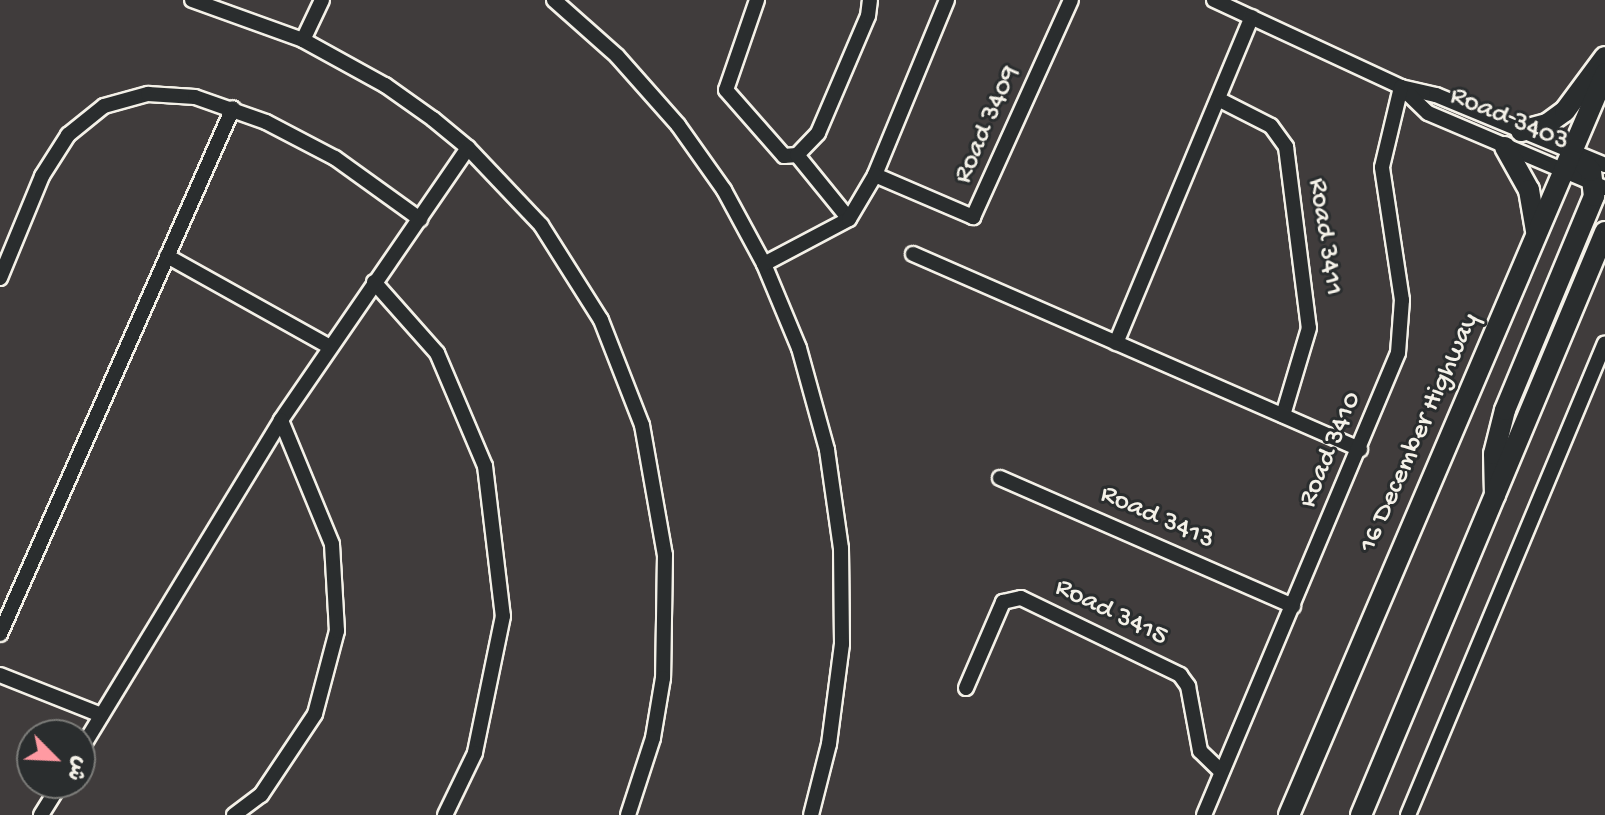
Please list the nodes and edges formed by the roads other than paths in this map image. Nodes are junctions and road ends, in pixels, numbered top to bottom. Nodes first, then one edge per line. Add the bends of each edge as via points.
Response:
1 (192, 0) edge
2 (322, 0) edge
3 (554, 0) edge
4 (757, 0) edge
5 (947, 0) edge
6 (1071, 0) edge
7 (1214, 0) edge
8 (873, 1) edge
9 (1252, 17) junction
10 (303, 40) junction
11 (1605, 57) edge
12 (1605, 74) edge
13 (1401, 87) junction
14 (1218, 99) junction
15 (233, 108) junction
16 (1521, 131) junction
17 (1505, 147) junction
18 (468, 148) junction
19 (1572, 152) junction
20 (797, 155) junction
21 (1605, 165) edge
22 (1563, 172) junction
23 (875, 175) junction
24 (1600, 186) edge
25 (420, 219) junction
26 (849, 219) junction
27 (1605, 232) edge
28 (1536, 239) junction
29 (913, 254) dead end
30 (167, 256) junction
31 (764, 264) junction
32 (0, 278) edge
33 (374, 282) junction
34 (1116, 343) junction
35 (1605, 343) edge
36 (330, 347) junction
37 (1283, 415) junction
38 (281, 420) junction
39 (1360, 449) junction
40 (1000, 478) dead end
41 (1496, 499) junction
42 (1293, 606) junction
43 (0, 634) edge
44 (0, 675) edge
45 (966, 688) dead end
46 (101, 715) junction
47 (96, 724) edge
48 (1222, 772) junction
49 (234, 815) edge
50 (445, 815) edge
51 (628, 815) edge
52 (811, 815) edge
53 (1204, 815) edge
54 (1289, 815) edge
55 (1361, 815) edge
56 (1408, 815) edge

1 - 10 street
2 - 10 street
3 - 31 street via 617,56 678,125 724,190
4 - 20 street via 726,90 784,156
5 - 23 street
6 - 23 street, Road 3409 via 973,217
7 - 9 street, Road 3403
8 - 20 street via 818,133
9 - 13 street, Road 3403
9 - 14 street
10 - 18 street via 385,85
11 - 16 main road via 1565,111 1547,124
12 - 19 main road, 16 December Highway
13 - 16 street, Road 3403 via 1436,95
13 - 17 street, Road 3403 via 1428,113
13 - 39 street, Road 3410 via 1386,144 1382,190 1403,323 1398,353
14 - 34 street
14 - 37 street, Road 3411 via 1271,126 1286,147 1309,328
15 - 25 street via 315,146
15 - 30 street
15 - 32 street via 164,93 119,100 91,113 50,162
16 - 19 street, Road 3403
17 - 22 street, Road 3403
17 - 28 main road via 1529,190
18 - 25 street
18 - 51 street via 541,225 583,287 617,354 650,457 665,555 666,648 653,738
19 - 21 street, Road 3403
19 - 22 main road, 16 December Highway
19 - 24 main road
20 - 26 street
22 - 24 street, Road 3403
22 - 28 main road, 16 December Highway
23 - 26 street
24 - 41 main road via 1505,410 1494,454
25 - 33 street
26 - 31 street
27 - 41 main road
28 - 54 main road, 16 December Highway
29 - 34 street
30 - 36 street
30 - 43 street
31 - 52 street via 799,348 827,450 841,548 842,644 829,744
33 - 36 street
33 - 50 street via 437,353 485,466 503,616 475,753
34 - 37 street
35 - 56 street
36 - 38 street
37 - 39 street
38 - 46 street
38 - 49 street via 332,544 337,631 315,714 261,795
39 - 42 street, Road 3410
40 - 42 street, Road 3413
41 - 55 main road
42 - 48 street, Road 3410
44 - 46 street
45 - 48 street, Road 3415 via 1003,602 1021,598 1180,675 1188,686 1200,751
46 - 47 street
48 - 53 street, Road 3410

